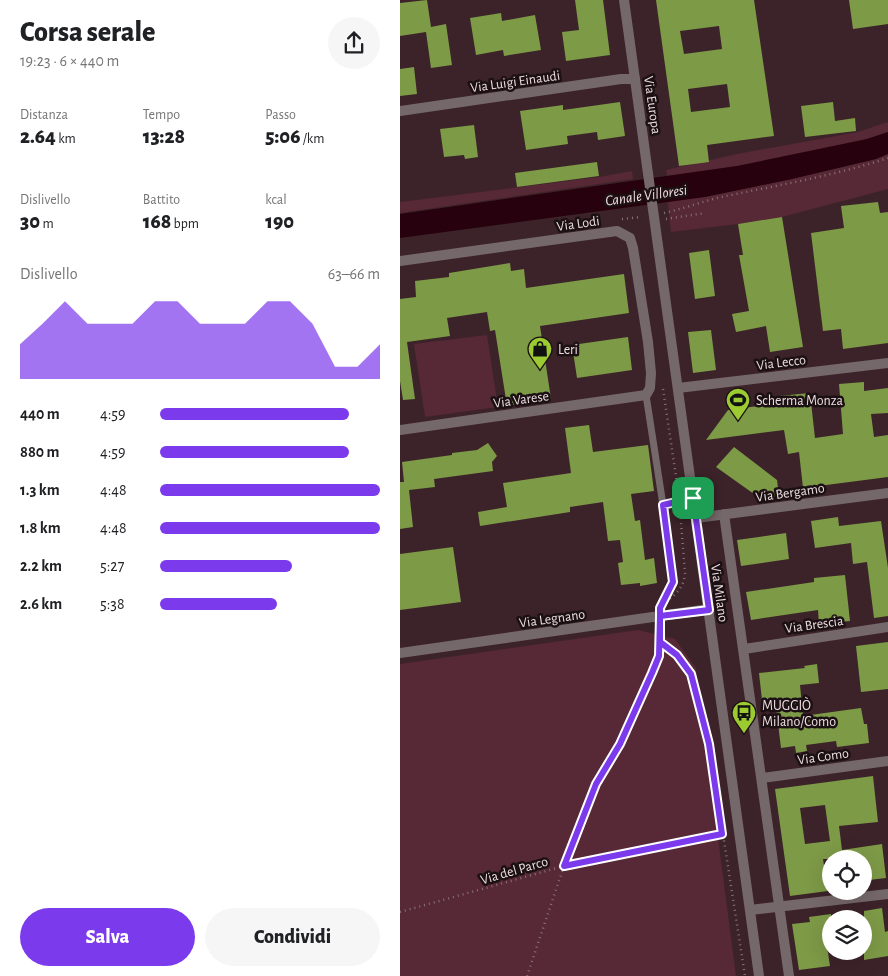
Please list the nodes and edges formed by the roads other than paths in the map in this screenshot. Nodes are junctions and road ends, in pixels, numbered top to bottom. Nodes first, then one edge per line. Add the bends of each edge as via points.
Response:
1 (624, 0) edge
2 (635, 79) junction
3 (400, 111) edge
4 (654, 216) joint
5 (400, 262) edge
6 (888, 363) edge
7 (678, 388) junction
8 (646, 395) junction
9 (400, 430) edge
10 (888, 493) edge
11 (693, 498) junction
12 (724, 514) junction
13 (696, 518) junction
14 (709, 610) junction
15 (888, 627) edge
16 (744, 649) junction
17 (400, 653) edge
18 (888, 761) edge
19 (762, 778) junction
20 (888, 894) edge
21 (779, 908) junction
22 (750, 910) junction
23 (759, 976) edge
24 (789, 976) edge

1 - 2 street, Via Europa
2 - 3 street, Via Luigi Einaudi
2 - 4 street, Via Europa
4 - 7 street, Via Milano
5 - 8 street, Via Lodi via 617,231 623,234 630,238 633,248 648,342 651,372
6 - 7 street, Via Lecco
7 - 11 street, Via Milano
8 - 9 street, Via Varese
8 - 11 lane via 663,505
10 - 12 street, Via Bergamo
11 - 13 street, Via Milano
12 - 13 street, Via Bergamo
12 - 16 street, Via Milano
13 - 14 street, Via Milano
14 - 17 street, Via Legnano via 660,612
14 - 22 street, Via Milano
15 - 16 street, Via Brescia
16 - 19 street, Via Milano
18 - 19 street, Via Como
19 - 21 street, Via Milano
20 - 21 street
21 - 22 street
21 - 24 street, Via Milano
22 - 23 street, Via Milano

